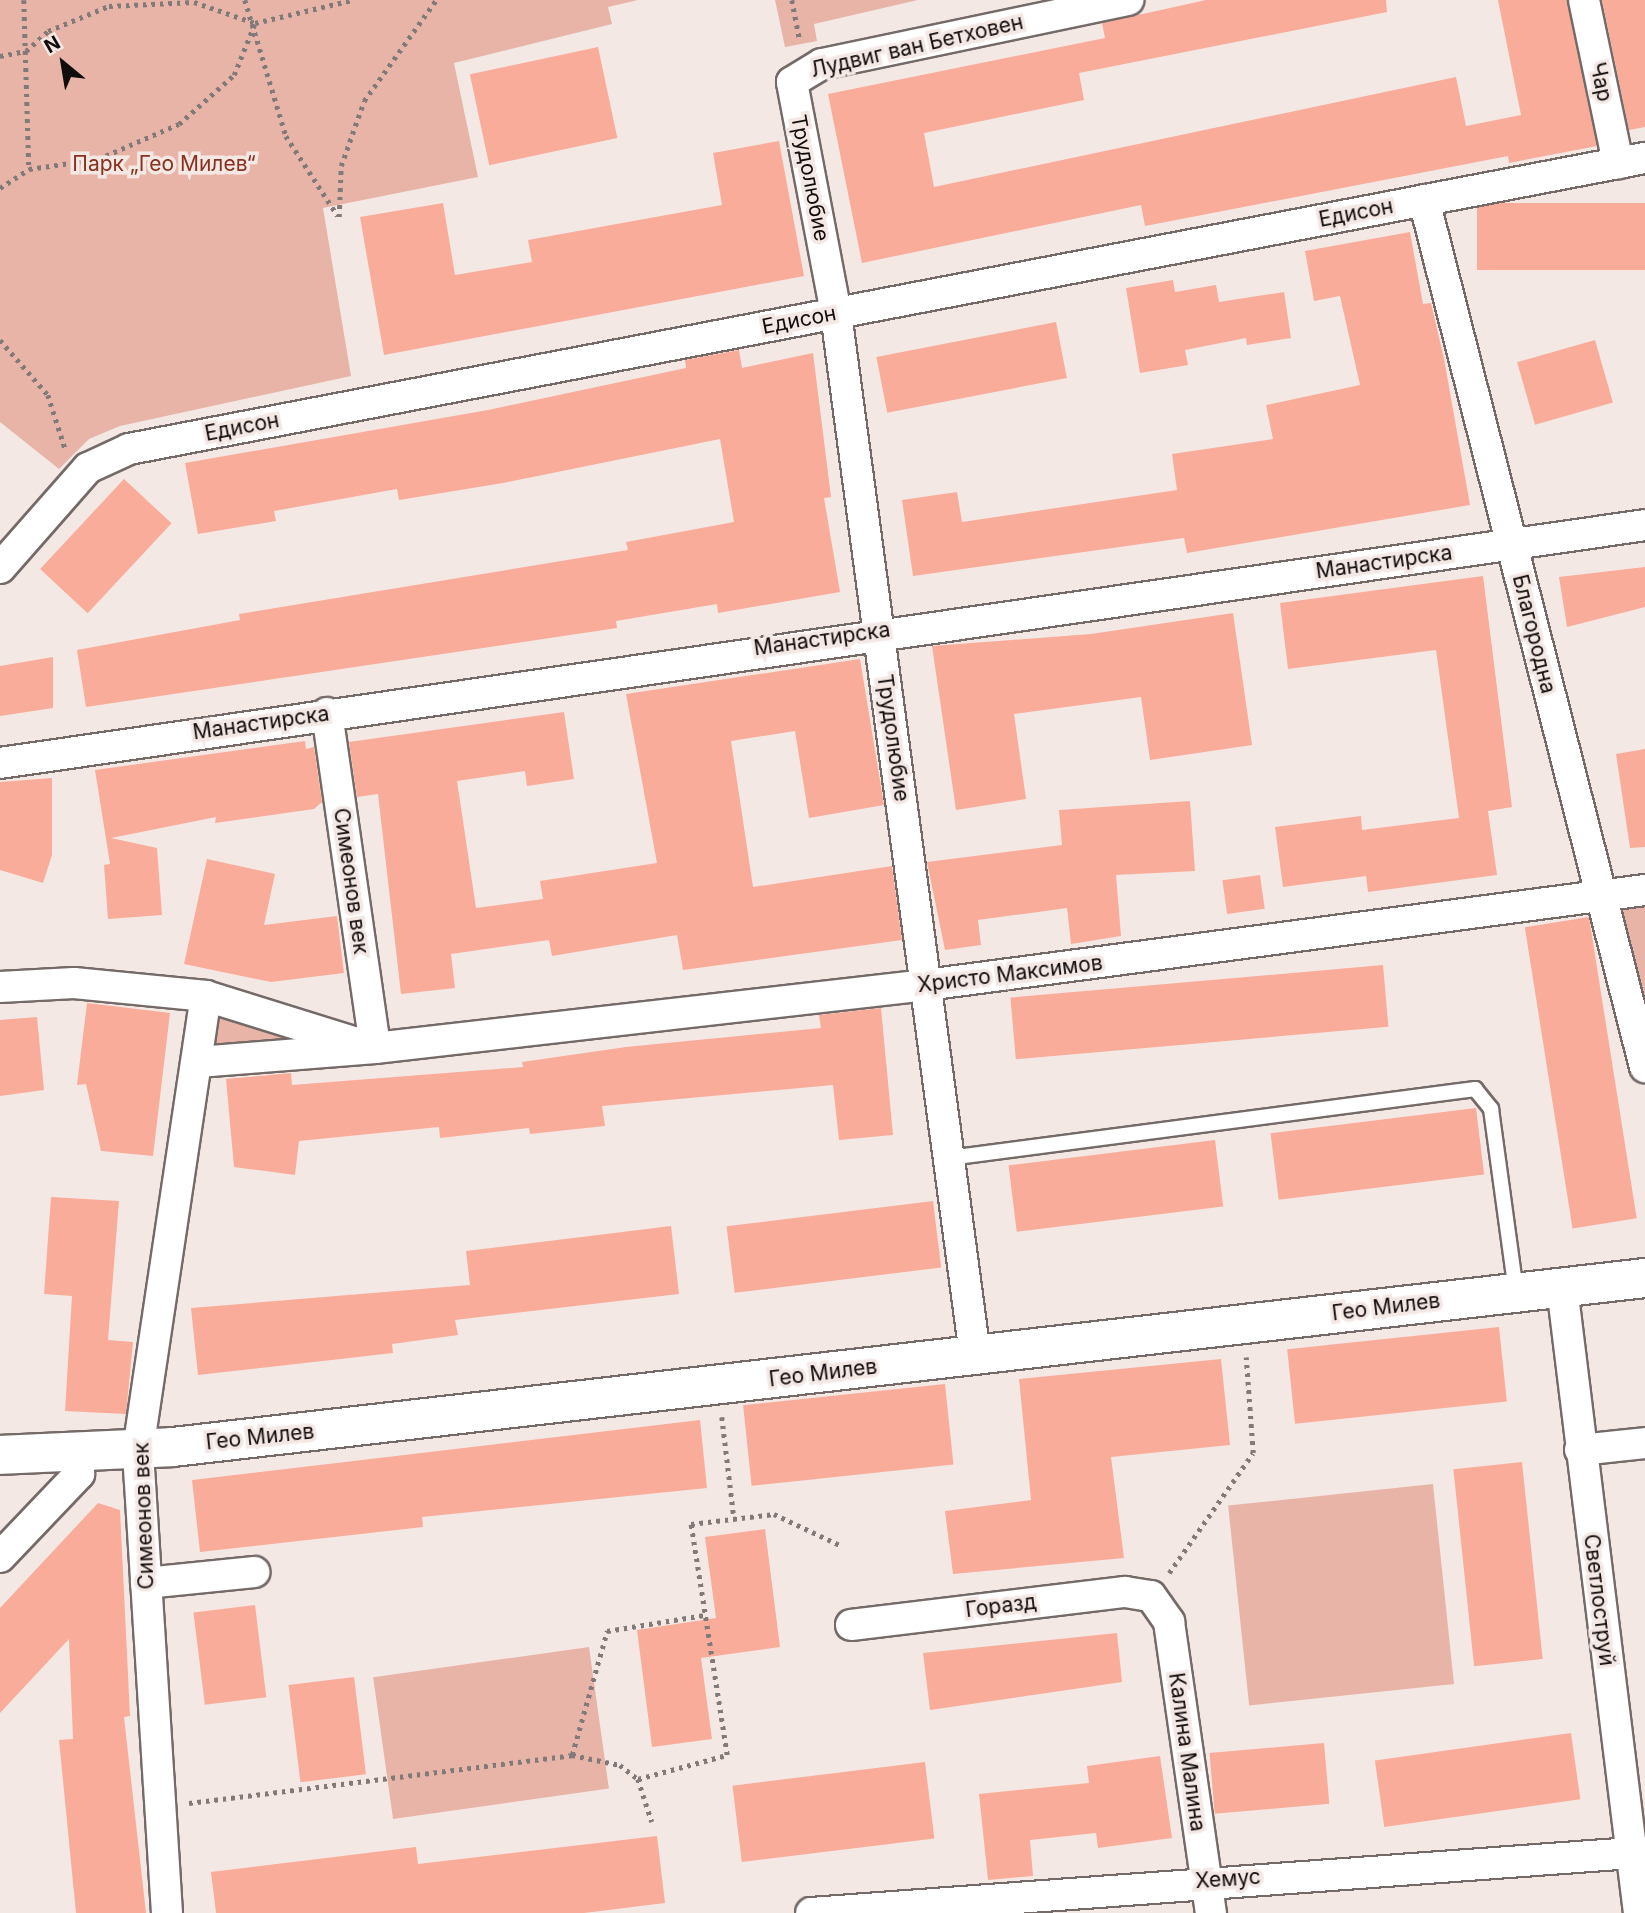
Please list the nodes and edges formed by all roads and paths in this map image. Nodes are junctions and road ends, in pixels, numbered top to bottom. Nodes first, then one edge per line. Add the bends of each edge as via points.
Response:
1 (24, 0) edge
2 (245, 0) edge
3 (352, 0) edge
4 (436, 0) edge
5 (792, 0) edge
6 (1128, 0) edge
7 (1584, 0) edge
8 (255, 23) junction
9 (26, 51) junction
10 (0, 56) edge
11 (799, 75) junction
12 (1631, 160) edge
13 (29, 169) junction
14 (0, 188) edge
15 (1423, 201) junction
16 (836, 313) junction
17 (0, 340) edge
18 (76, 482) junction
19 (1645, 525) edge
20 (1511, 545) junction
21 (0, 568) edge
22 (879, 631) junction
23 (327, 713) junction
24 (0, 762) edge
25 (1645, 890) edge
26 (1601, 896) junction
27 (926, 985) junction
28 (0, 986) edge
29 (206, 996) junction
30 (374, 1048) junction
31 (198, 1062) junction
32 (1645, 1067) edge
33 (949, 1158) junction
34 (1645, 1278) edge
35 (1562, 1287) junction
36 (1516, 1292) junction
37 (1246, 1345) dead end
38 (975, 1355) junction
39 (721, 1405) dead end
40 (1645, 1443) edge
41 (138, 1450) junction
42 (1580, 1450) junction
43 (79, 1453) junction
44 (0, 1455) edge
45 (734, 1518) junction
46 (842, 1546) dead end
47 (0, 1557) edge
48 (254, 1572) dead end
49 (146, 1583) junction
50 (1151, 1596) junction
51 (705, 1615) junction
52 (851, 1625) dead end
53 (572, 1755) junction
54 (638, 1779) junction
55 (160, 1807) junction
56 (652, 1822) dead end
57 (1637, 1852) edge
58 (1204, 1881) junction
59 (167, 1913) edge
60 (811, 1913) edge
61 (1211, 1913) edge
62 (1639, 1913) edge

1 - 9 path
2 - 8 path
3 - 8 path
4 - 8 path via 364,101 341,166 339,217 286,135
5 - 11 path
6 - 11 street, Лудвиг ван Бетховен
7 - 12 street, Чар
8 - 9 path via 194,2 134,3 67,22
8 - 13 path via 234,75 179,124 97,159
9 - 10 path
9 - 13 path
11 - 16 street, Трудолюбие
12 - 15 street, Едисон
13 - 14 path
15 - 16 street, Едисон
15 - 20 street, Благородна
16 - 18 street, Едисон via 129,449 102,459
16 - 22 street, Трудолюбие
17 - 18 path via 48,395
18 - 21 street, Едисон
19 - 20 street, Манастирска
20 - 22 street, Манастирска
20 - 26 street, Благородна
22 - 23 street, Манастирска
22 - 27 street, Трудолюбие
23 - 24 street, Манастирска
23 - 30 street, Симеонов век
25 - 26 street, Христо Максимов
26 - 27 street, Христо Максимов
26 - 32 street, Благородна
27 - 30 street, Христо Максимов
27 - 33 street, Трудолюбие
28 - 29 street, Христо Максимов via 74,983
29 - 30 street, Христо Максимов
29 - 31 street, Симеонов век
30 - 31 street, Христо Максимов
31 - 41 street, Симеонов век
33 - 36 lane via 1475,1089 1491,1110
33 - 38 street, Трудолюбие
34 - 35 street, Гео Милев
35 - 36 street, Гео Милев
35 - 42 street, Светлоструй
36 - 38 street, Гео Милев
37 - 50 path via 1253,1453
38 - 41 street, Гео Милев
39 - 45 path
40 - 42 street
41 - 43 street, Гео Милев
41 - 49 street, Симеонов век
42 - 57 street, Светлоструй
43 - 44 street, Гео Милев
43 - 47 street via 79,1474
45 - 46 path via 774,1514
45 - 51 path via 691,1524
48 - 49 street
49 - 55 street, Симеонов век
50 - 52 street, Горазд via 1125,1592
50 - 58 street, Калина Малина via 1169,1622
51 - 53 path via 607,1630
51 - 54 path via 727,1755
53 - 54 path via 620,1765
53 - 55 path
54 - 56 path
55 - 59 street, Симеонов век
57 - 58 street, Хемус
57 - 62 street, Светлоструй
58 - 60 street, Хемус
58 - 61 street, Калина Малина

